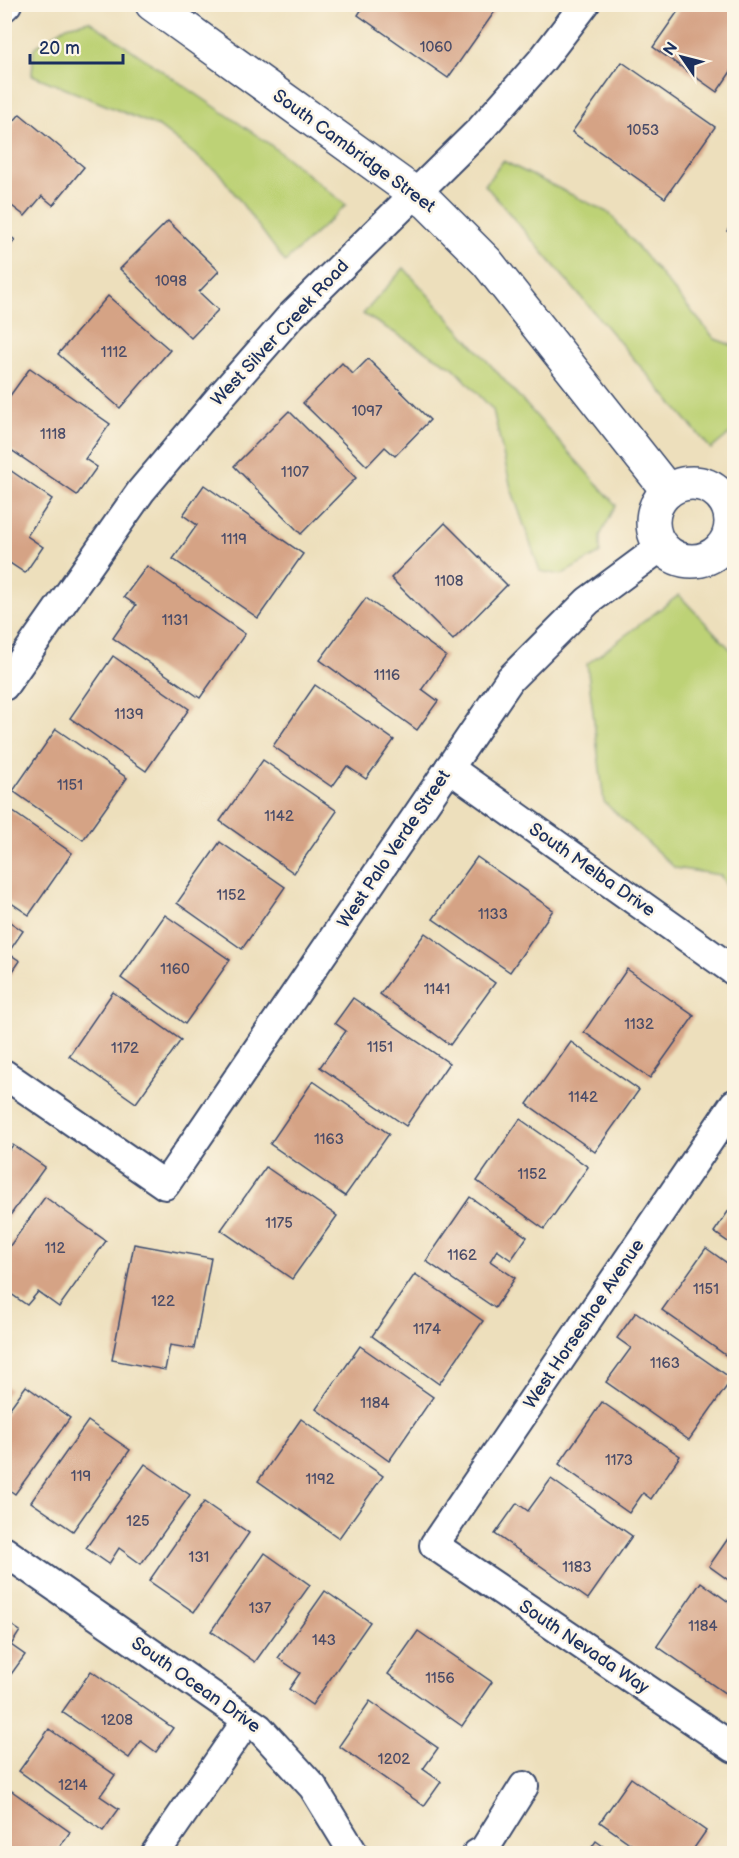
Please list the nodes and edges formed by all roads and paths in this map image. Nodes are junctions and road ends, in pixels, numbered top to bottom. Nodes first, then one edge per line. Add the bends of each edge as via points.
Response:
1 (152, 4) edge
2 (585, 4) edge
3 (415, 194) junction
4 (668, 491) junction
5 (730, 499) edge
6 (662, 547) junction
7 (726, 562) edge
8 (4, 686) edge
9 (449, 768) junction
10 (735, 971) edge
11 (4, 1074) edge
12 (735, 1104) edge
13 (434, 1545) joint
14 (4, 1551) edge
15 (247, 1720) junction
16 (735, 1748) edge
17 (524, 1786) dead end
18 (155, 1854) edge
19 (354, 1854) edge
20 (477, 1854) edge

1 - 3 street, South Cambridge Street
2 - 3 street, West Silver Creek Road via 480,130
3 - 4 street, South Cambridge Street via 487,262
3 - 8 street, West Silver Creek Road via 290,317 141,491
4 - 5 street via 680,485 700,484
4 - 6 street via 654,512 654,530
5 - 7 street
6 - 7 street via 671,556 694,562
6 - 9 street, West Palo Verde Street via 588,601 510,679
9 - 10 street, South Melba Drive
9 - 11 street, West Palo Verde Street via 165,1185
12 - 13 street, West Horseshoe Avenue
13 - 16 street, South Nevada Way
14 - 15 street, South Ocean Drive
15 - 18 street
15 - 19 street, South Ocean Drive via 313,1787
17 - 20 street via 484,1850

